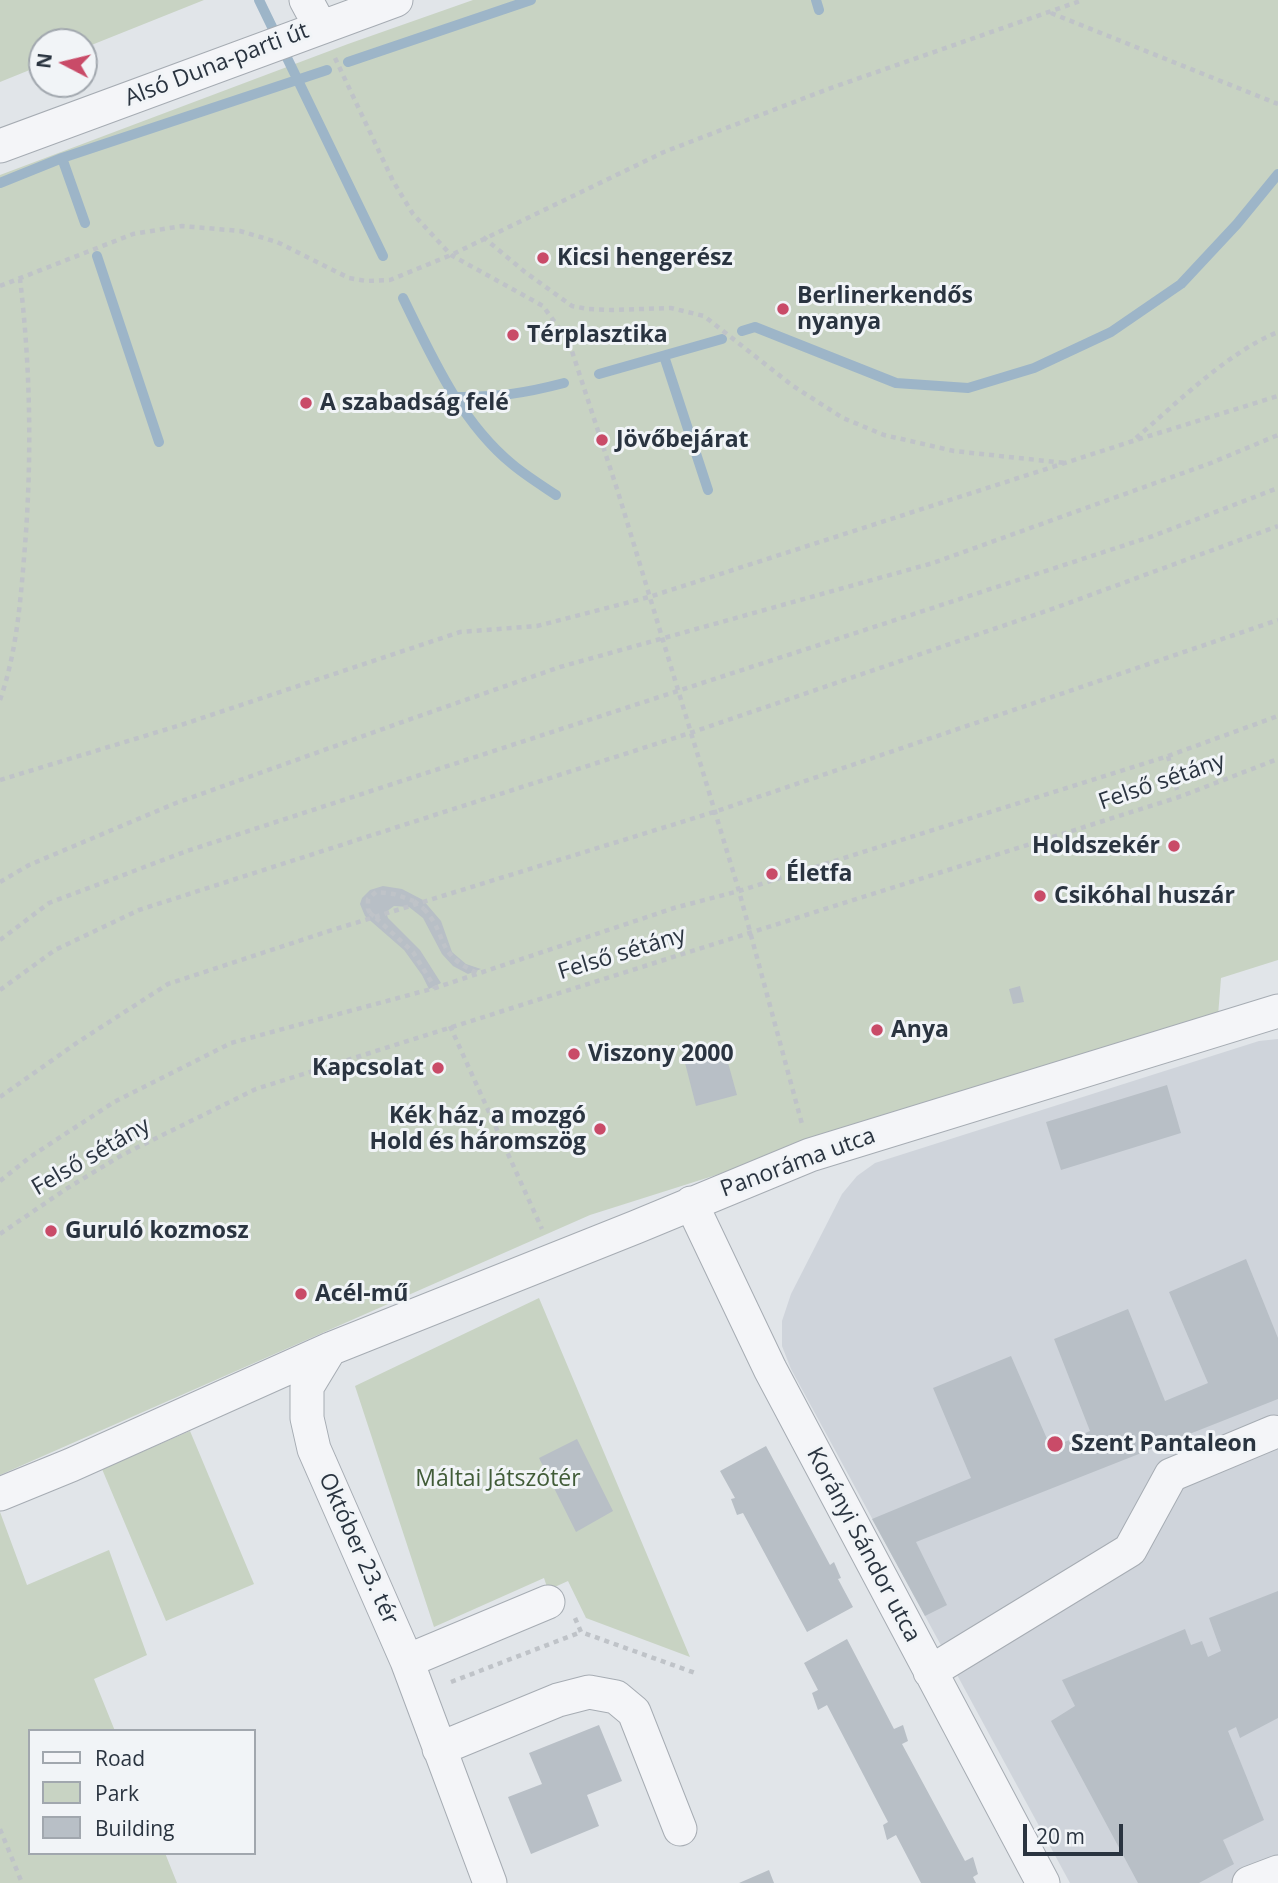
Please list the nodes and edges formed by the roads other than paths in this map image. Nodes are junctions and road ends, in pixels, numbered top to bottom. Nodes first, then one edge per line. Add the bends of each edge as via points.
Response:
1 (396, 0) edge
2 (297, 28) edge
3 (0, 146) edge
4 (1276, 1020) edge
5 (691, 1203) junction
6 (330, 1349) junction
7 (1274, 1432) dead end
8 (0, 1494) edge
9 (559, 1604) road end
10 (420, 1655) junction
11 (930, 1672) junction
12 (439, 1749) junction
13 (680, 1829) dead end
14 (1278, 1872) edge
15 (489, 1883) edge
16 (1043, 1883) edge
17 (1249, 1883) edge

1 - 2 street, Alsó Duna-parti út
2 - 3 street, Alsó Duna-parti út
4 - 5 street, Panoráma utca via 810,1155
5 - 6 street, Panoráma utca
5 - 11 street, Korányi Sándor utca via 770,1369
6 - 8 street, Panoráma utca
6 - 10 street, Október 23. tér via 307,1387 314,1449
7 - 11 street via 1171,1475 1130,1550
9 - 10 street
10 - 12 street, Október 23. tér
11 - 16 street, Korányi Sándor utca
12 - 13 street via 558,1700 589,1692 616,1698 634,1712
12 - 15 street, Október 23. tér
14 - 17 street

